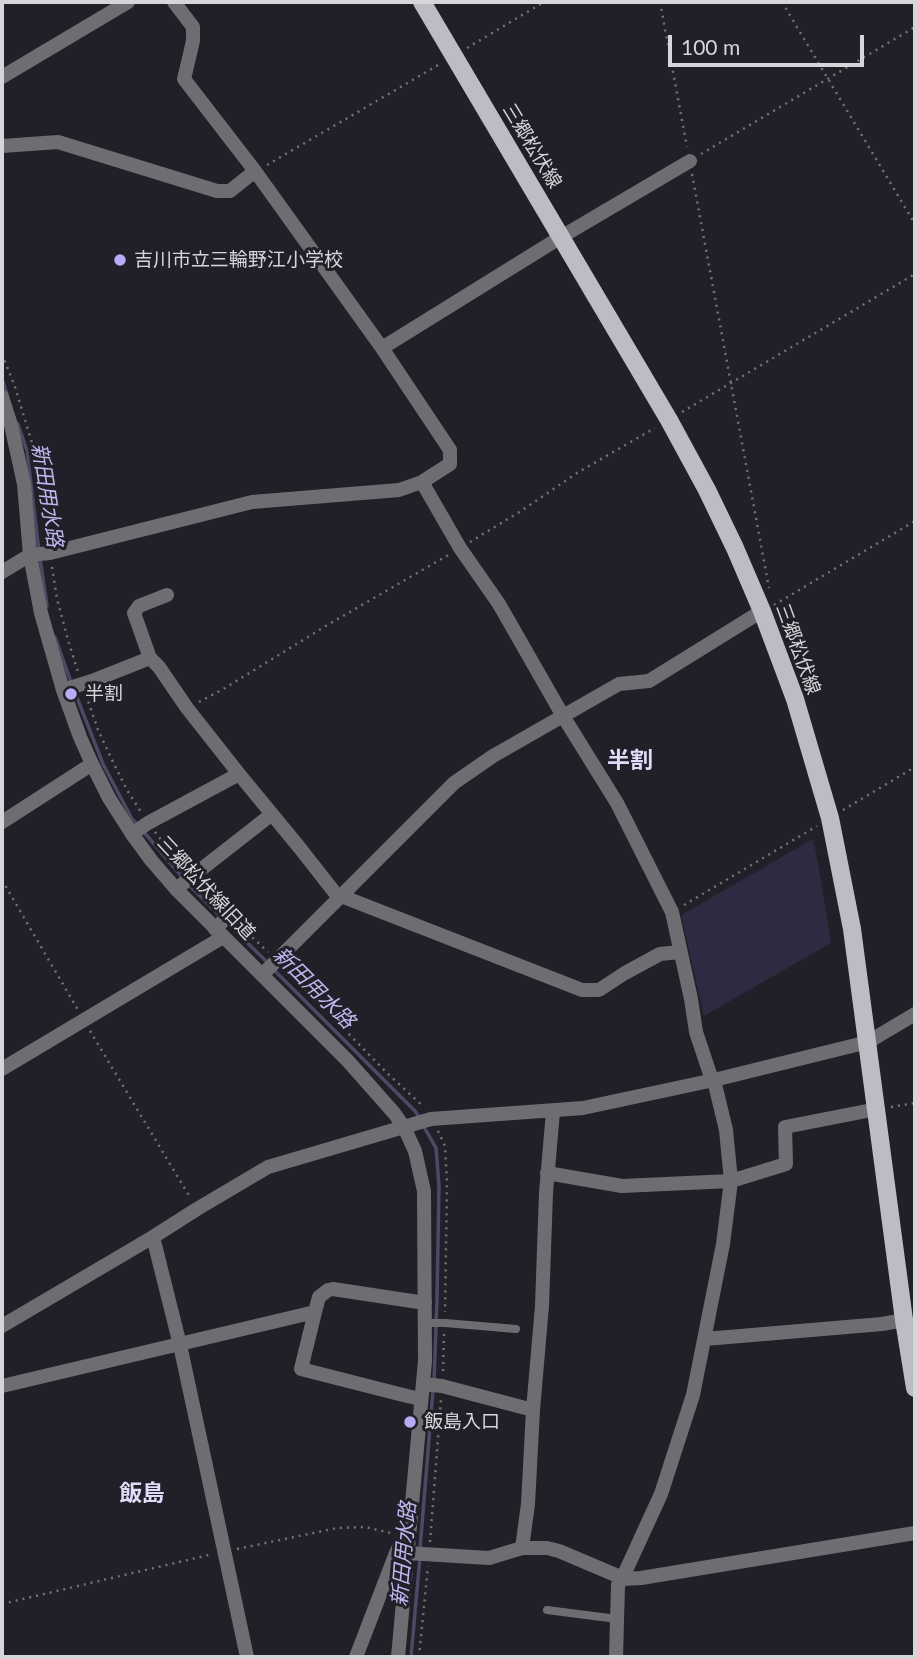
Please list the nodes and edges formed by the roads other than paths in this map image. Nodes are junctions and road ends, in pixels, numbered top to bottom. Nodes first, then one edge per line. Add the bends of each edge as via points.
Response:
1 (128, 2) edge
2 (174, 2) edge
3 (422, 2) edge
4 (2, 76) edge
5 (2, 146) edge
6 (690, 161) road end
7 (255, 172) junction
8 (561, 237) junction
9 (382, 348) junction
10 (2, 397) edge
11 (422, 482) junction
12 (39, 554) junction
13 (2, 572) edge
14 (167, 595) dead end
15 (762, 611) junction
16 (150, 658) junction
17 (72, 687) junction
18 (563, 716) junction
19 (92, 764) junction
20 (239, 774) junction
21 (272, 814) junction
22 (2, 822) edge
23 (139, 829) junction
24 (183, 883) junction
25 (340, 897) junction
26 (222, 926) junction
27 (680, 952) junction
28 (269, 968) junction
29 (915, 1014) edge
30 (868, 1042) junction
31 (2, 1069) edge
32 (713, 1080) junction
33 (877, 1109) junction
34 (552, 1111) junction
35 (408, 1125) junction
36 (547, 1173) junction
37 (731, 1181) junction
38 (153, 1237) junction
39 (425, 1303) junction
40 (315, 1312) junction
41 (904, 1320) junction
42 (428, 1323) junction
43 (2, 1326) edge
44 (516, 1329) dead end
45 (705, 1339) junction
46 (180, 1345) junction
47 (2, 1386) edge
48 (429, 1388) junction
49 (915, 1388) edge
50 (533, 1410) junction
51 (915, 1533) edge
52 (409, 1538) junction
53 (522, 1548) junction
54 (417, 1554) junction
55 (622, 1579) junction
56 (547, 1610) dead end
57 (617, 1619) junction
58 (247, 1657) edge
59 (356, 1657) edge
60 (398, 1657) edge
61 (616, 1657) edge

1 - 4 street
2 - 7 street via 193,27 184,79
3 - 8 main road, 三郷松伏線
5 - 7 street via 58,142 217,191 230,191
6 - 8 street
7 - 9 street
8 - 9 street
8 - 15 main road, 三郷松伏線 via 707,490
9 - 11 street via 450,450 450,464
10 - 12 street, 三郷松伏線旧道
11 - 12 street via 399,490 252,502
11 - 18 street
12 - 13 street
12 - 17 street, 三郷松伏線旧道 via 41,613
14 - 16 street via 139,606 134,613
15 - 18 street via 649,681 620,684
15 - 30 main road, 三郷松伏線 via 795,699 830,818
16 - 17 street
16 - 20 street
17 - 19 street, 三郷松伏線旧道 via 80,737
18 - 25 street via 454,783
18 - 27 street via 617,803 672,912
19 - 22 street
19 - 23 street, 三郷松伏線旧道 via 109,797
20 - 21 street
20 - 23 street
21 - 24 street
21 - 25 street
23 - 24 street, 三郷松伏線旧道 via 151,860
24 - 26 street, 三郷松伏線旧道
25 - 27 street via 582,990 599,990 660,954
25 - 28 street
26 - 28 street, 三郷松伏線旧道
26 - 31 street via 84,1020
27 - 32 street via 696,1032
28 - 35 street, 三郷松伏線旧道
29 - 30 street
30 - 32 street
30 - 33 main road, 三郷松伏線
32 - 34 street
32 - 37 street via 726,1130
33 - 37 street via 785,1127 786,1164
33 - 41 main road, 三郷松伏線
34 - 35 street via 432,1119
34 - 36 street
35 - 38 street via 268,1167
35 - 39 street, 三郷松伏線旧道 via 424,1191
36 - 37 street via 622,1186
36 - 50 street
37 - 45 street
38 - 43 street
38 - 46 street
39 - 40 street via 333,1289 319,1297
39 - 42 street, 三郷松伏線旧道
40 - 46 street
40 - 48 street via 301,1369 407,1396
41 - 45 street
41 - 49 main road, 三郷松伏線
42 - 44 lane
42 - 48 street, 三郷松伏線旧道
45 - 55 street via 661,1494
46 - 47 street
46 - 58 street
48 - 50 street
48 - 52 street, 三郷松伏線旧道
50 - 53 street
51 - 55 street
52 - 54 street, 三郷松伏線旧道
52 - 59 street via 396,1553
53 - 54 street via 477,1559
53 - 55 street via 559,1551
54 - 60 street, 三郷松伏線旧道
55 - 57 street
56 - 57 lane
57 - 61 street

